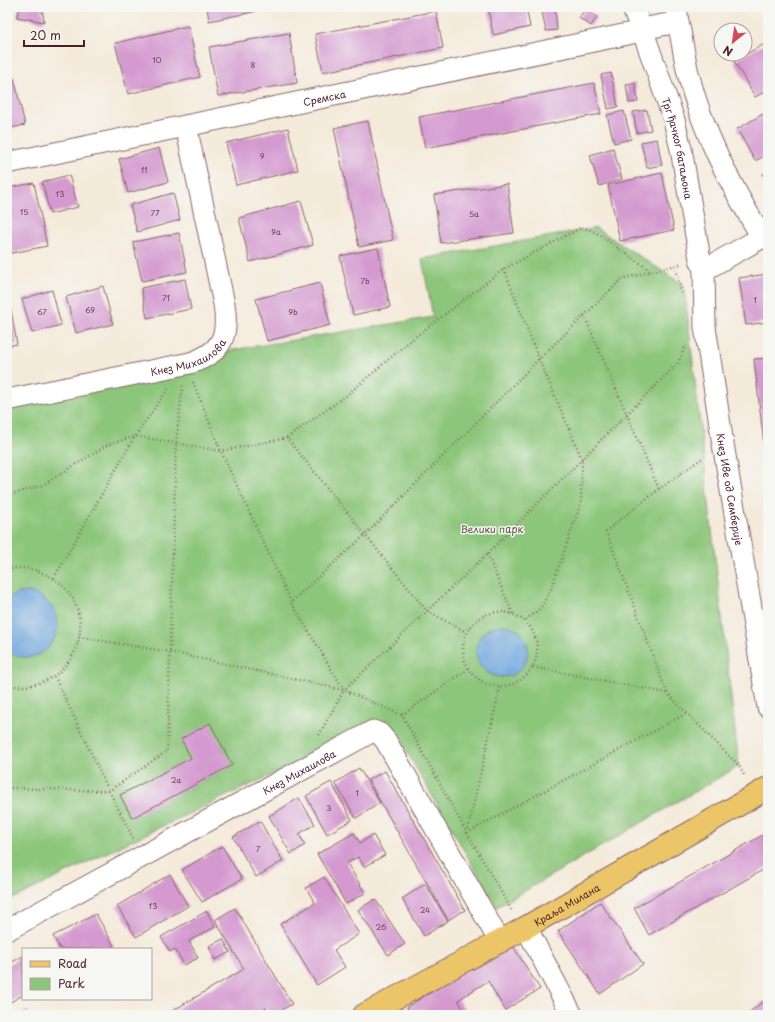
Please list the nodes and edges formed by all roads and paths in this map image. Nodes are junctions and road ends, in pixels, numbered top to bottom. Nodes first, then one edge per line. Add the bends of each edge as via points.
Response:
1 (632, 7) edge
2 (677, 14) edge
3 (642, 30) junction
4 (186, 126) junction
5 (7, 163) edge
6 (765, 235) edge
7 (702, 264) junction
8 (675, 265) junction
9 (504, 269) junction
10 (651, 271) junction
11 (684, 303) dead end
12 (584, 315) junction
13 (686, 342) dead end
14 (539, 359) junction
15 (186, 363) junction
16 (7, 400) edge
17 (627, 414) junction
18 (135, 436) junction
19 (287, 438) junction
20 (176, 442) junction
21 (722, 444) junction
22 (221, 451) junction
23 (582, 459) junction
24 (659, 489) junction
25 (7, 496) edge
26 (364, 535) junction
27 (487, 554) junction
28 (7, 570) edge
29 (54, 578) junction
30 (291, 602) junction
31 (426, 610) junction
32 (513, 614) junction
33 (524, 621) junction
34 (466, 632) junction
35 (80, 637) junction
36 (170, 652) junction
37 (533, 667) junction
38 (468, 669) junction
39 (55, 677) junction
40 (7, 685) edge
41 (500, 687) junction
42 (344, 690) junction
43 (667, 693) junction
44 (768, 707) edge
45 (687, 713) junction
46 (402, 715) dead end
47 (319, 736) dead end
48 (7, 788) edge
49 (109, 791) junction
50 (762, 793) edge
51 (142, 856) junction
52 (526, 928) junction
53 (7, 930) edge
54 (500, 942) junction
55 (364, 1015) edge
56 (572, 1015) edge

1 - 3 street, Трг ђачког батаљона
2 - 3 street
2 - 6 street via 688,74 709,137 741,203
3 - 4 street, Сремска
3 - 7 street, Трг ђачког батаљона via 674,120
4 - 5 street, Сремска
4 - 15 street, Кнез Михаилова via 224,304 225,322 222,340 213,353
6 - 7 street
7 - 8 path
7 - 21 street, Кнез Иве од Семберије via 705,327
8 - 10 path
8 - 11 path
9 - 10 path via 582,227 595,232
9 - 14 path
9 - 19 path via 410,341 347,395
10 - 12 path via 622,279
12 - 14 path
12 - 17 path
13 - 17 path via 678,363
14 - 23 path
14 - 26 path
15 - 16 street, Кнез Михаилова
15 - 18 path
15 - 20 path
15 - 22 path
17 - 23 path
17 - 24 path
18 - 20 path
18 - 25 path via 107,445 43,485
18 - 29 path
19 - 22 path
19 - 26 path
20 - 22 path
20 - 36 path
21 - 24 path
21 - 44 street, Кнез Иве од Семберије
22 - 30 path
23 - 27 path
23 - 33 path via 581,503 551,589 540,609
24 - 43 path via 606,531
26 - 30 path
26 - 31 path
27 - 31 path
27 - 32 path
28 - 29 path via 36,570
29 - 35 path via 67,590 76,604
30 - 42 path
31 - 34 path
31 - 42 path
32 - 33 path
32 - 34 path via 493,612 473,622
33 - 37 path via 536,642 537,655
34 - 38 path via 462,644 463,657
35 - 36 path
35 - 39 path via 69,662
36 - 42 path
36 - 49 path via 167,751
37 - 41 path via 519,681
37 - 43 path
38 - 41 path via 487,685
38 - 46 path
39 - 40 path via 38,685 20,688
39 - 49 path
41 - 45 path via 467,833
42 - 47 path
43 - 45 path
45 - 50 path
48 - 49 path
49 - 51 path
50 - 52 main road, Краља Милана
51 - 53 street, Кнез Михаилова
51 - 54 street, Кнез Михаилова via 370,732 376,732 386,741
52 - 54 main road, Краља Милана
52 - 56 street
54 - 55 main road, Краља Милана

